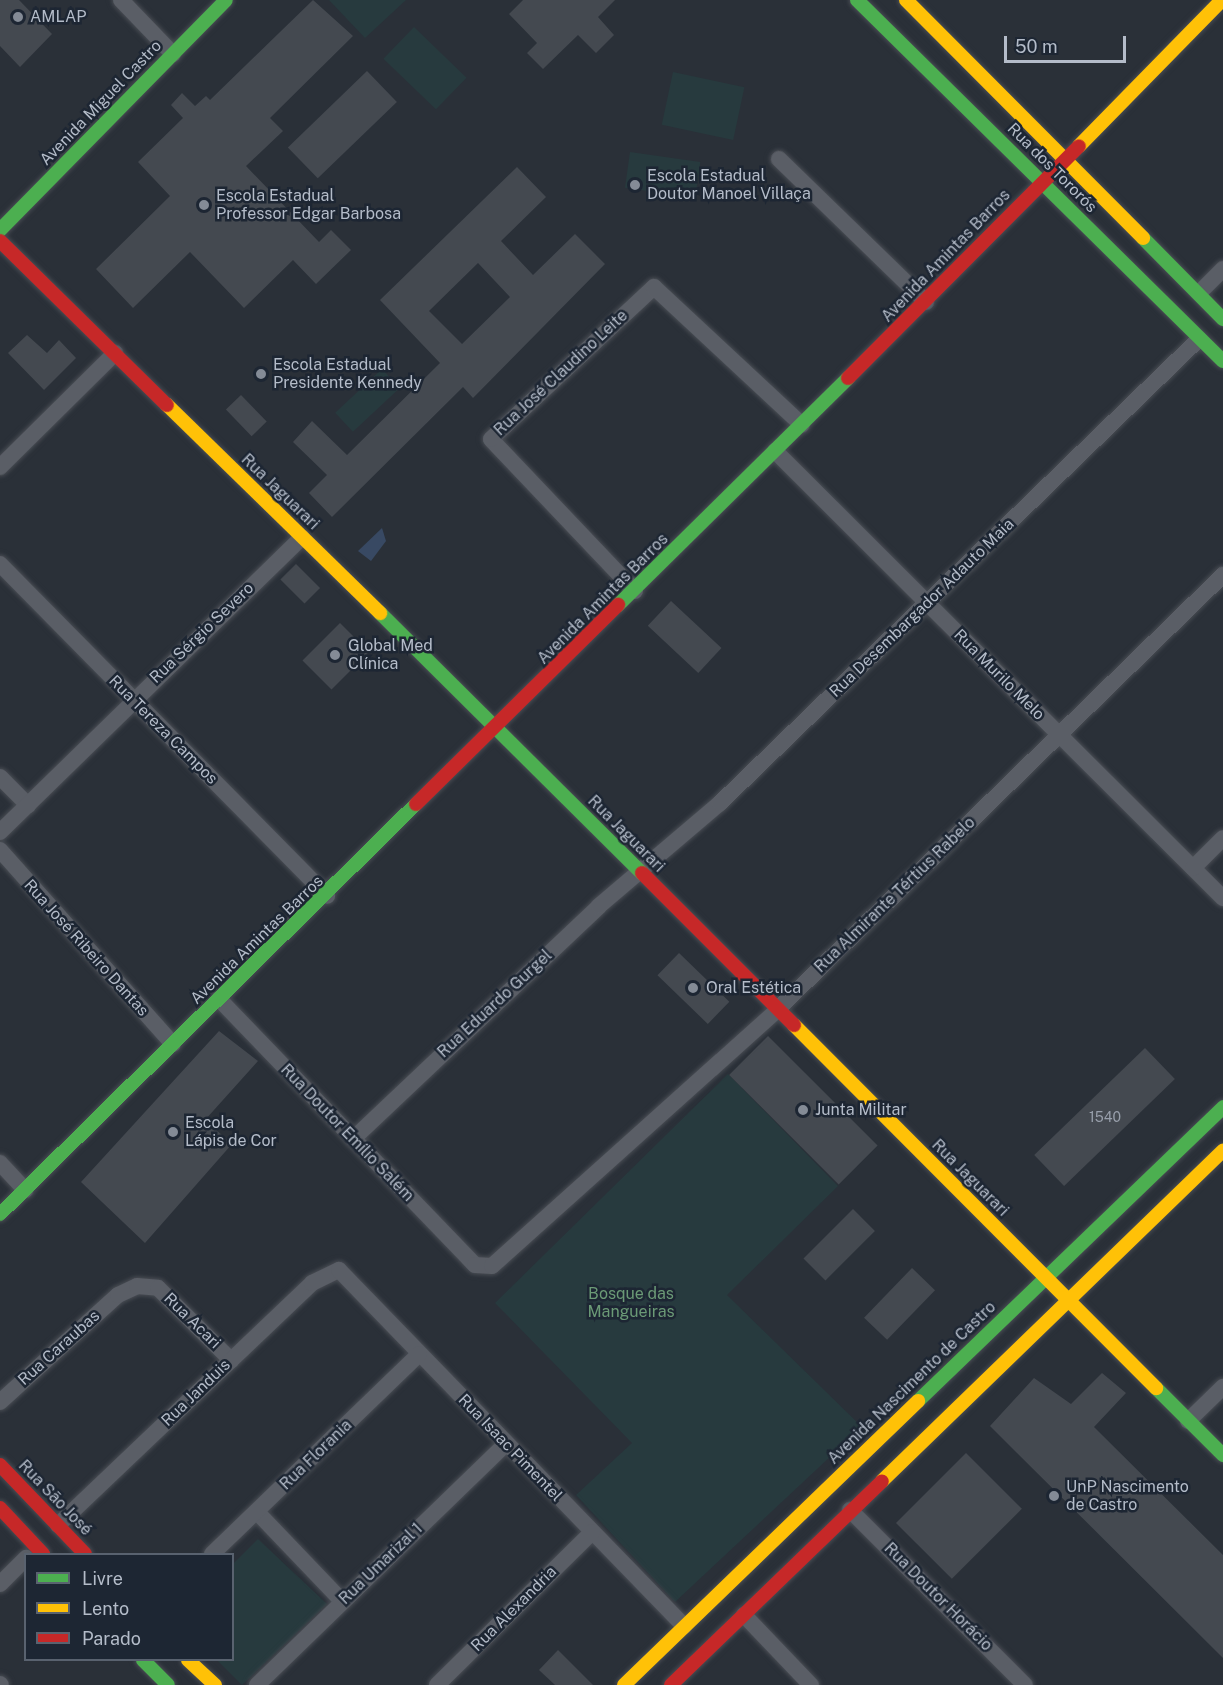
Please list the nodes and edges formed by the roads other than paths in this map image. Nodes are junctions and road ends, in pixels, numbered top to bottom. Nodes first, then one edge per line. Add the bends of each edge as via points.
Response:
1 (121, 0) edge
2 (226, 0) edge
3 (856, 0) edge
4 (906, 0) edge
5 (1217, 2) edge
6 (173, 54) junction
7 (1065, 157) junction
8 (779, 159) dead end
9 (1041, 180) junction
10 (0, 230) edge
11 (0, 241) edge
12 (1223, 269) edge
13 (1178, 270) junction
14 (1199, 293) junction
15 (1155, 294) junction
16 (926, 302) junction
17 (1223, 320) edge
18 (1200, 339) junction
19 (115, 353) junction
20 (1223, 361) edge
21 (802, 424) junction
22 (775, 451) junction
23 (0, 467) edge
24 (302, 537) junction
25 (0, 564) edge
26 (1223, 575) edge
27 (635, 591) junction
28 (927, 604) junction
29 (133, 700) junction
30 (495, 726) junction
31 (1059, 735) junction
32 (0, 777) edge
33 (28, 805) junction
34 (0, 832) edge
35 (1223, 838) edge
36 (0, 850) edge
37 (1193, 868) junction
38 (642, 873) junction
39 (327, 896) junction
40 (1223, 898) edge
41 (219, 999) junction
42 (778, 1009) junction
43 (173, 1044) junction
44 (1223, 1107) edge
45 (353, 1139) junction
46 (1223, 1151) edge
47 (0, 1163) edge
48 (24, 1190) junction
49 (0, 1214) edge
50 (475, 1265) joint
51 (339, 1270) joint
52 (1046, 1277) junction
53 (118, 1295) joint
54 (1067, 1298) junction
55 (419, 1354) junction
56 (231, 1360) junction
57 (1223, 1387) edge
58 (0, 1402) edge
59 (1188, 1421) junction
60 (506, 1444) junction
61 (861, 1455) junction
62 (1223, 1455) edge
63 (904, 1456) junction
64 (0, 1465) edge
65 (0, 1508) edge
66 (850, 1510) junction
67 (257, 1512) junction
68 (58, 1525) junction
69 (592, 1532) junction
70 (33, 1553) edge
71 (85, 1553) edge
72 (213, 1553) edge
73 (24, 1563) edge
74 (0, 1584) edge
75 (342, 1602) junction
76 (744, 1615) junction
77 (684, 1626) junction
78 (144, 1661) edge
79 (190, 1661) edge
80 (642, 1667) junction
81 (168, 1685) edge
82 (215, 1685) edge
83 (257, 1685) edge
84 (437, 1685) edge
85 (624, 1685) edge
86 (641, 1685) edge
87 (671, 1685) edge
88 (811, 1685) edge
89 (1025, 1685) edge

1 - 6 street
2 - 6 main road, Avenida Miguel Castro
3 - 9 main road, Rua dos Tororós
4 - 7 main road, Rua dos Tororós
5 - 7 main road, Avenida Amintas Barros
6 - 10 main road, Avenida Miguel Castro
7 - 9 main road, Avenida Amintas Barros
7 - 13 main road, Rua dos Tororós
8 - 16 street
9 - 15 main road, Rua dos Tororós
9 - 16 main road, Avenida Amintas Barros
11 - 19 main road, Rua Jaguarari
12 - 14 street
13 - 14 main road, Rua dos Tororós
13 - 15 main road
14 - 17 main road, Rua dos Tororós
15 - 18 main road, Rua dos Tororós
16 - 21 main road, Avenida Amintas Barros
18 - 20 main road, Rua dos Tororós
18 - 28 street, Rua Desembargador Adauto Maia
19 - 23 street
19 - 24 main road, Rua Jaguarari
21 - 22 main road, Avenida Amintas Barros
21 - 27 street, Rua José Claudino Leite via 654,287 491,440
22 - 27 main road, Avenida Amintas Barros
22 - 28 street, Rua Murilo Melo
24 - 29 street, Rua Sérgio Severo
24 - 30 main road, Rua Jaguarari
25 - 29 street, Rua Tereza Campos
26 - 31 street, Rua Almirante Tértius Rabelo
27 - 30 main road, Avenida Amintas Barros
28 - 31 street, Rua Murilo Melo
28 - 38 street, Rua Desembargador Adauto Maia
29 - 33 street, Rua Sérgio Severo
29 - 39 street, Rua Tereza Campos
30 - 38 main road, Rua Jaguarari
30 - 39 main road, Avenida Amintas Barros
31 - 37 street, Rua Murilo Melo
31 - 42 street, Rua Almirante Tértius Rabelo
32 - 33 street
33 - 34 street, Rua Sérgio Severo
35 - 37 street
36 - 43 street, Rua José Ribeiro Dantas
37 - 40 street, Rua Murilo Melo
38 - 42 main road, Rua Jaguarari
38 - 45 street, Rua Eduardo Gurgel via 599,906
39 - 41 main road, Avenida Amintas Barros
41 - 43 main road, Avenida Amintas Barros
41 - 45 street, Rua Doutor Emílio Salém
42 - 50 street, Rua Almirante Tértius Rabelo via 510,1254 492,1266
42 - 52 main road, Rua Jaguarari
43 - 48 main road, Avenida Amintas Barros
44 - 52 main road, Avenida Nascimento de Castro
45 - 50 street, Rua Doutor Emílio Salém
46 - 54 main road
47 - 48 street
48 - 49 main road, Avenida Amintas Barros
51 - 55 street, Rua Isaac Pimentel
51 - 56 street, Rua Janduis via 312,1283
52 - 54 main road, Rua Jaguarari
52 - 61 main road, Avenida Nascimento de Castro
53 - 56 street, Rua Acari via 137,1286 158,1288
53 - 58 street, Rua Caraubas
54 - 59 main road, Rua Jaguarari
54 - 63 main road
55 - 60 street, Rua Isaac Pimentel
55 - 67 street, Rua Florania
56 - 68 street, Rua Janduis
57 - 59 street
59 - 62 main road, Rua Jaguarari
60 - 69 street, Rua Isaac Pimentel
60 - 75 street, Rua Umarizal 1
61 - 63 main road
61 - 77 main road, Avenida Nascimento de Castro
63 - 66 main road
64 - 68 main road, Rua São José
65 - 70 main road
66 - 76 main road
66 - 89 street, Rua Doutor Horácio
67 - 72 street, Rua Florania
67 - 75 street
68 - 71 main road, Rua São José
69 - 77 street, Rua Isaac Pimentel
69 - 84 street, Rua Alexandria
73 - 74 street
75 - 83 street, Rua Umarizal 1
76 - 87 main road
76 - 88 street
77 - 80 main road, Avenida Nascimento de Castro
78 - 81 main road
79 - 82 main road
80 - 85 main road, Avenida Nascimento de Castro
80 - 86 main road

